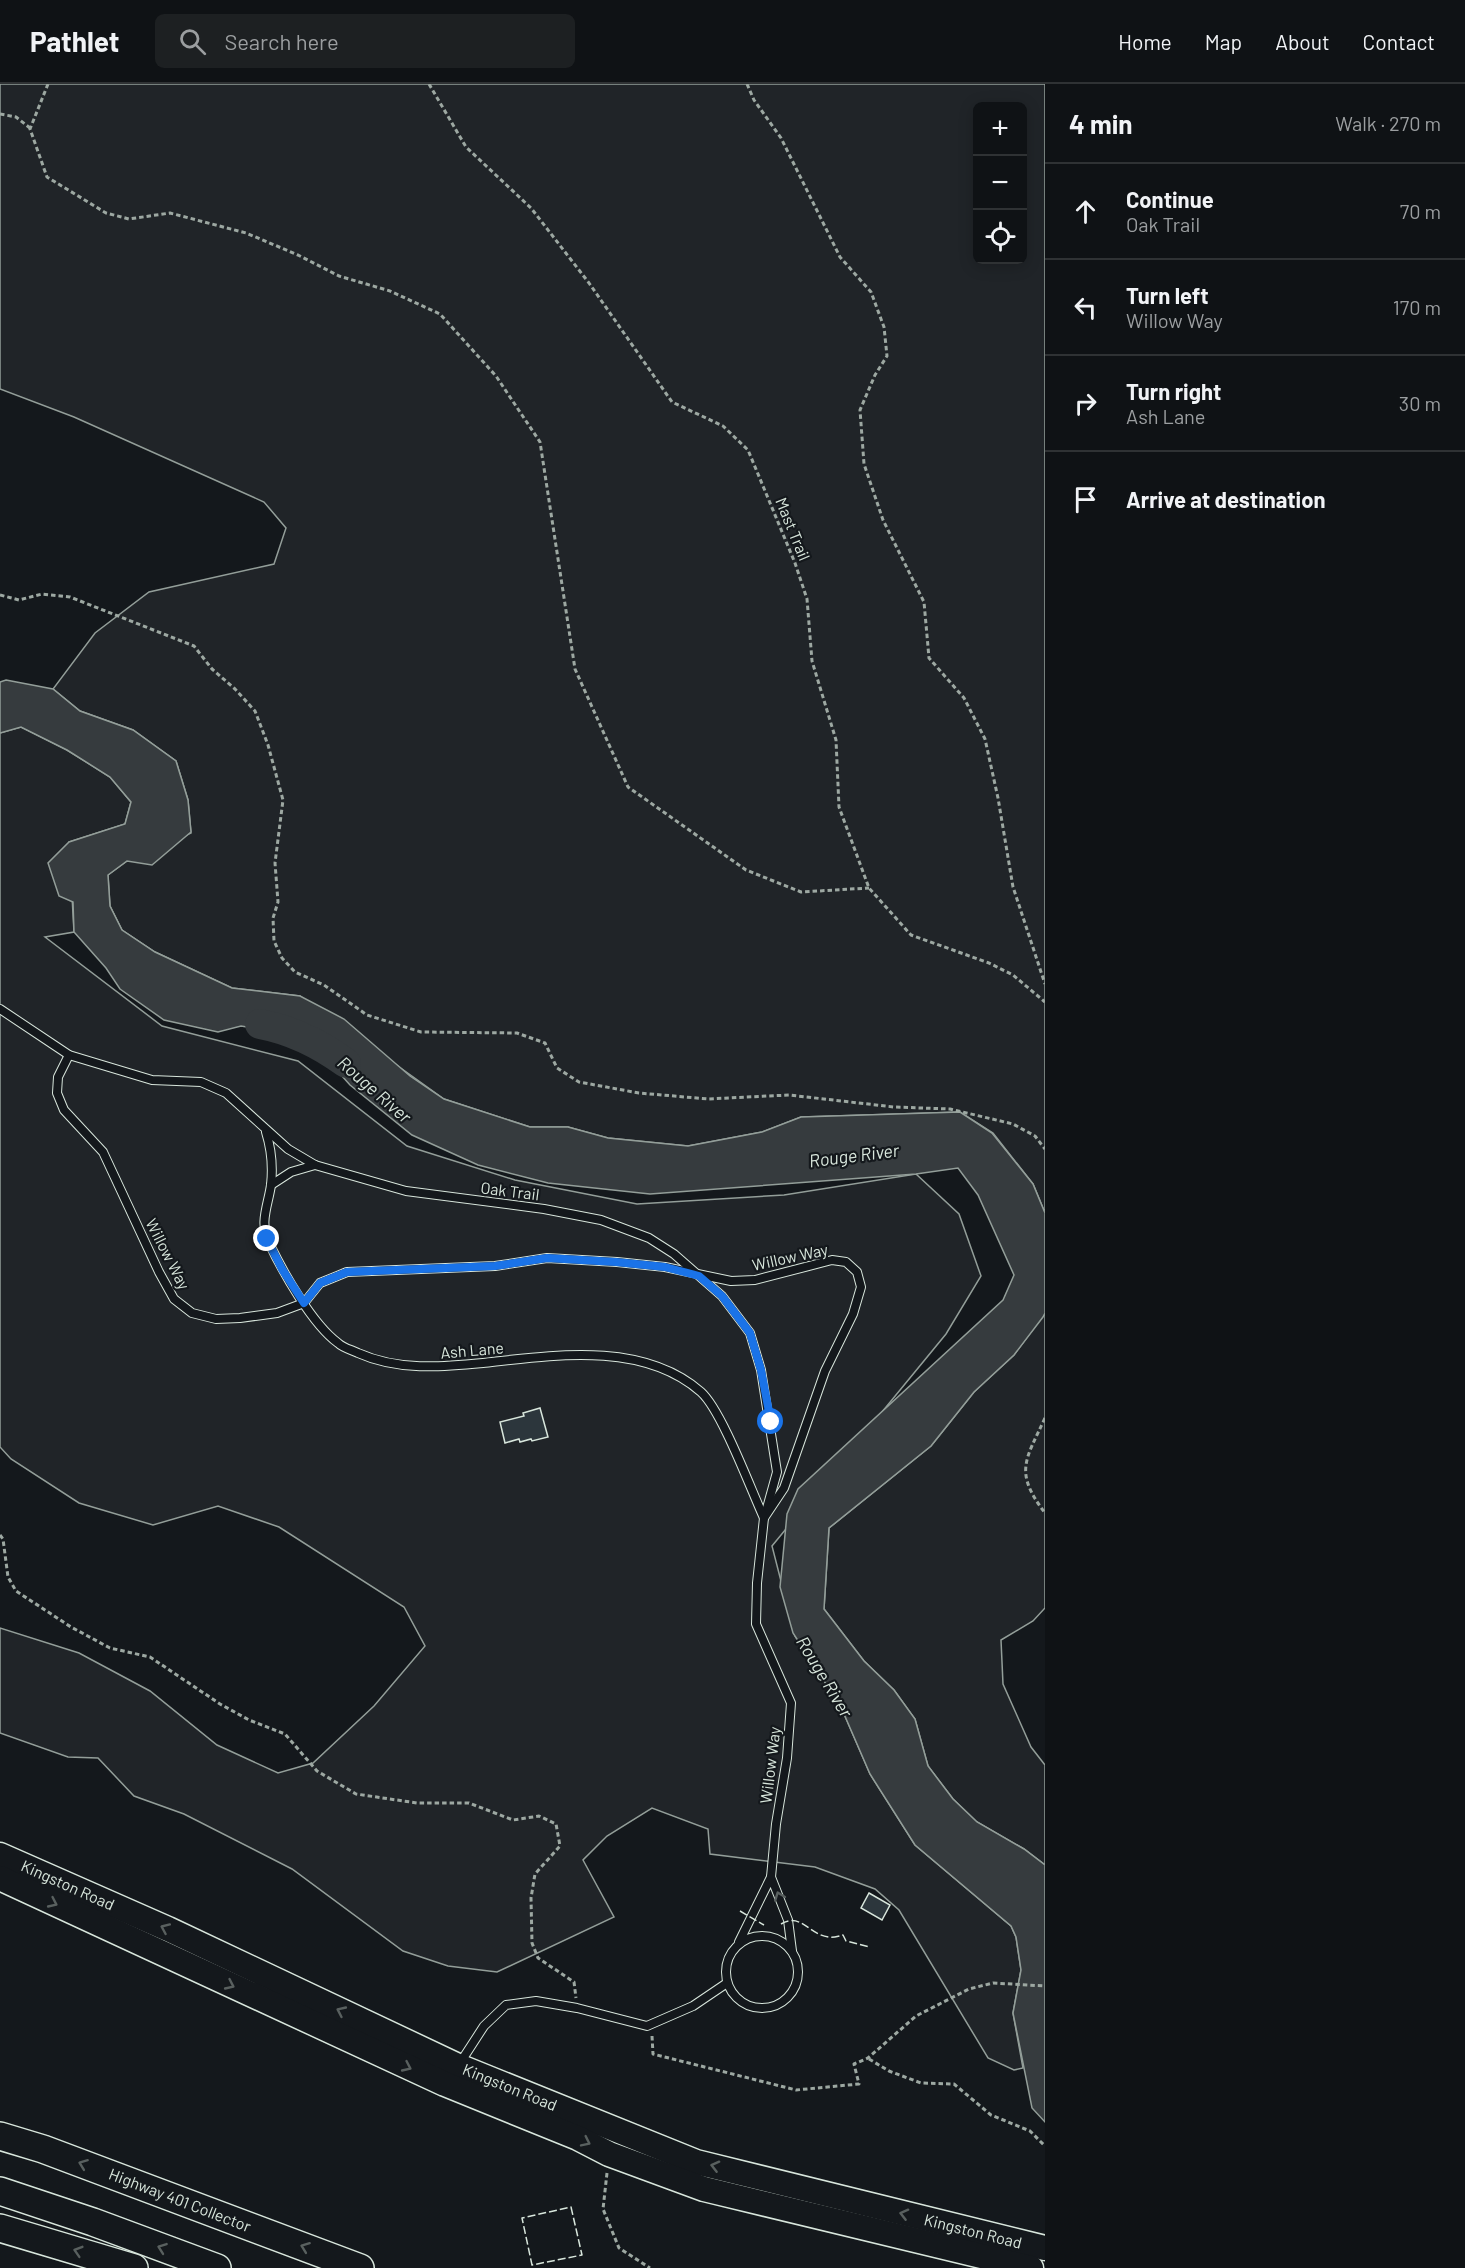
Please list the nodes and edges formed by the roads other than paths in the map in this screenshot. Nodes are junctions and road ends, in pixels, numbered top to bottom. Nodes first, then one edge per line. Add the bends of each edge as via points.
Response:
1 (0, 1009) edge
2 (69, 1054) junction
3 (265, 1131) junction
4 (315, 1165) junction
5 (271, 1185) junction
6 (699, 1276) junction
7 (304, 1303) junction
8 (764, 1518) junction
9 (0, 1855) edge
10 (771, 1877) junction
11 (0, 1878) edge
12 (738, 1944) junction
13 (792, 1952) junction
14 (727, 1983) junction
15 (452, 2075) junction
16 (0, 2125) edge
17 (0, 2136) edge
18 (43, 2149) junction
19 (0, 2191) edge
20 (0, 2228) edge
21 (981, 2245) junction
22 (1045, 2248) edge
23 (134, 2268) edge
24 (217, 2268) edge
25 (360, 2268) edge
26 (1031, 2268) edge

1 - 2 lane, Oak Trail
2 - 3 lane, Oak Trail via 152,1080 201,1082 226,1093
2 - 7 lane, Willow Way via 58,1077 57,1093 64,1110 103,1152 174,1299 192,1312 216,1319 277,1313
3 - 4 lane, Oak Trail
3 - 5 lane, Ash Lane via 272,1150
4 - 5 lane via 291,1172
4 - 6 lane, Oak Trail via 406,1191 601,1220 649,1238
5 - 7 lane, Ash Lane via 264,1219 267,1239
6 - 7 lane, Willow Way via 665,1267 547,1258 495,1266 347,1272 320,1283
6 - 8 lane, Oak Trail via 722,1296 750,1333 761,1370 777,1472
6 - 8 lane, Willow Way via 755,1280 832,1260 846,1262 857,1272 861,1287 853,1314 825,1371 783,1488
7 - 8 lane, Ash Lane via 317,1324 338,1344 373,1360 450,1366 577,1356 626,1358 670,1370 703,1394 720,1420
8 - 10 lane, Willow Way via 756,1624 791,1702
15 -> 9 main road, Kingston Road via 168,1929
10 - 12 lane, Willow Way
13 -> 10 lane, Willow Way via 788,1920
11 -> 15 main road, Kingston Road
12 - 13 lane via 760,1935 773,1937
12 - 14 lane via 727,1961
13 - 14 lane via 798,1976 791,1994 777,2006 753,2008 741,2003
14 - 15 lane via 693,2006 647,2026 536,2001 506,2006 484,2026
21 -> 15 main road, Kingston Road via 696,2162
15 -> 21 main road, Kingston Road via 609,2154 704,2189
16 - 18 highway
17 - 18 highway, Highway 401 Collector
25 -> 18 highway, Highway 401 Collector
24 -> 19 highway
23 -> 20 highway
21 - 22 main road, Kingston Road
21 - 26 main road, Kingston Road

